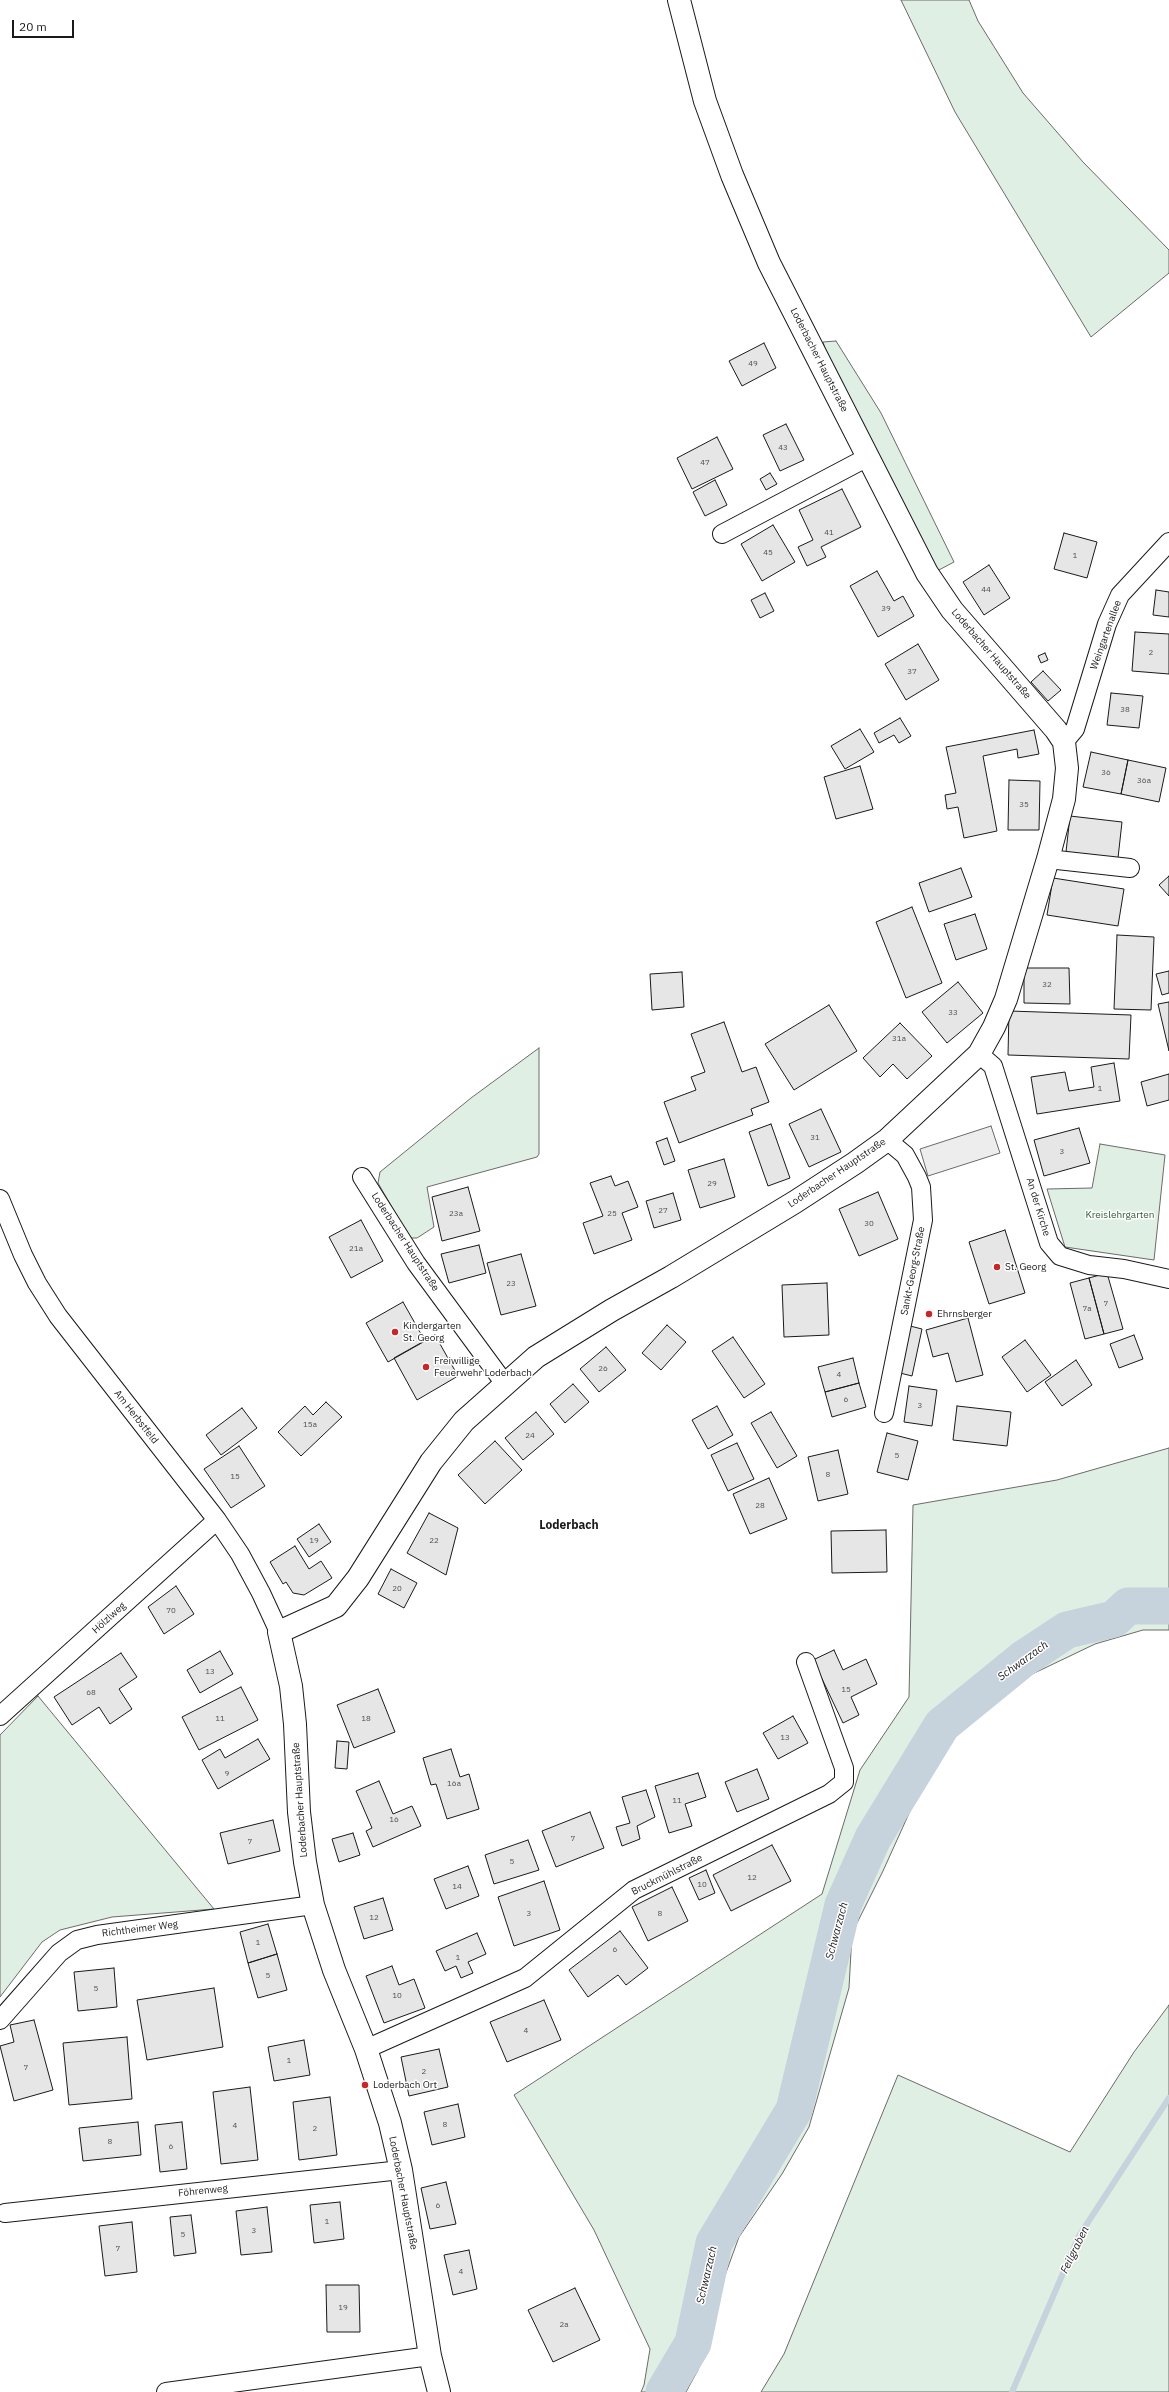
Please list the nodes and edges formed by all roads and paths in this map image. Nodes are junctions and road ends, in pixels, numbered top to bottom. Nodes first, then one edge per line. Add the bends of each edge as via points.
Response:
1 (679, 0) edge
2 (868, 457) junction
3 (722, 534) dead end
4 (1169, 542) edge
5 (1064, 742) junction
6 (1048, 859) junction
7 (1130, 868) dead end
8 (978, 1054) junction
9 (887, 1140) junction
10 (362, 1177) dead end
11 (0, 1199) edge
12 (1169, 1279) edge
13 (505, 1384) junction
14 (884, 1413) dead end
15 (217, 1520) junction
16 (278, 1632) junction
17 (806, 1662) dead end
18 (0, 1716) edge
19 (313, 1905) junction
20 (0, 2020) edge
21 (366, 2049) junction
22 (401, 2170) junction
23 (5, 2213) dead end
24 (430, 2356) junction
25 (166, 2392) edge
26 (439, 2392) edge

1 - 2 street, Loderbacher Hauptstraße via 704,102 732,175 769,263
2 - 3 street
2 - 5 street, Loderbacher Hauptstraße via 928,573 952,610
4 - 5 street, Weingartenallee via 1120,595 1107,624 1075,729
5 - 6 street, Loderbacher Hauptstraße via 1067,768 1064,799
6 - 7 street
6 - 8 street, Loderbacher Hauptstraße via 1006,999 994,1027
8 - 9 street, Loderbacher Hauptstraße
8 - 12 street, An der Kirche via 993,1066 1049,1243 1060,1256
9 - 13 street, Loderbacher Hauptstraße via 795,1202 536,1357
9 - 14 street, Sankt-Georg-Straße via 905,1155 917,1177 921,1187 923,1220
10 - 13 street, Loderbacher Hauptstraße via 416,1263
11 - 15 street, Am Herbstfeld via 30,1269 58,1316
13 - 16 street, Loderbacher Hauptstraße via 464,1421 431,1462 358,1578 336,1606
15 - 16 street, Am Herbstfeld via 240,1554
15 - 18 street, Hölzlweg
16 - 19 street, Loderbacher Hauptstraße via 291,1686 299,1812
17 - 21 street, Bruckmühlstraße via 844,1768 844,1782 829,1794 634,1890 525,1978
19 - 20 street, Richtheimer Weg via 97,1935 77,1940 60,1953
19 - 21 street, Loderbacher Hauptstraße via 334,1970
21 - 22 street, Loderbacher Hauptstraße via 390,2123
22 - 23 street, Föhrenweg
22 - 24 street, Loderbacher Hauptstraße
24 - 25 street
24 - 26 street, Loderbacher Hauptstraße

